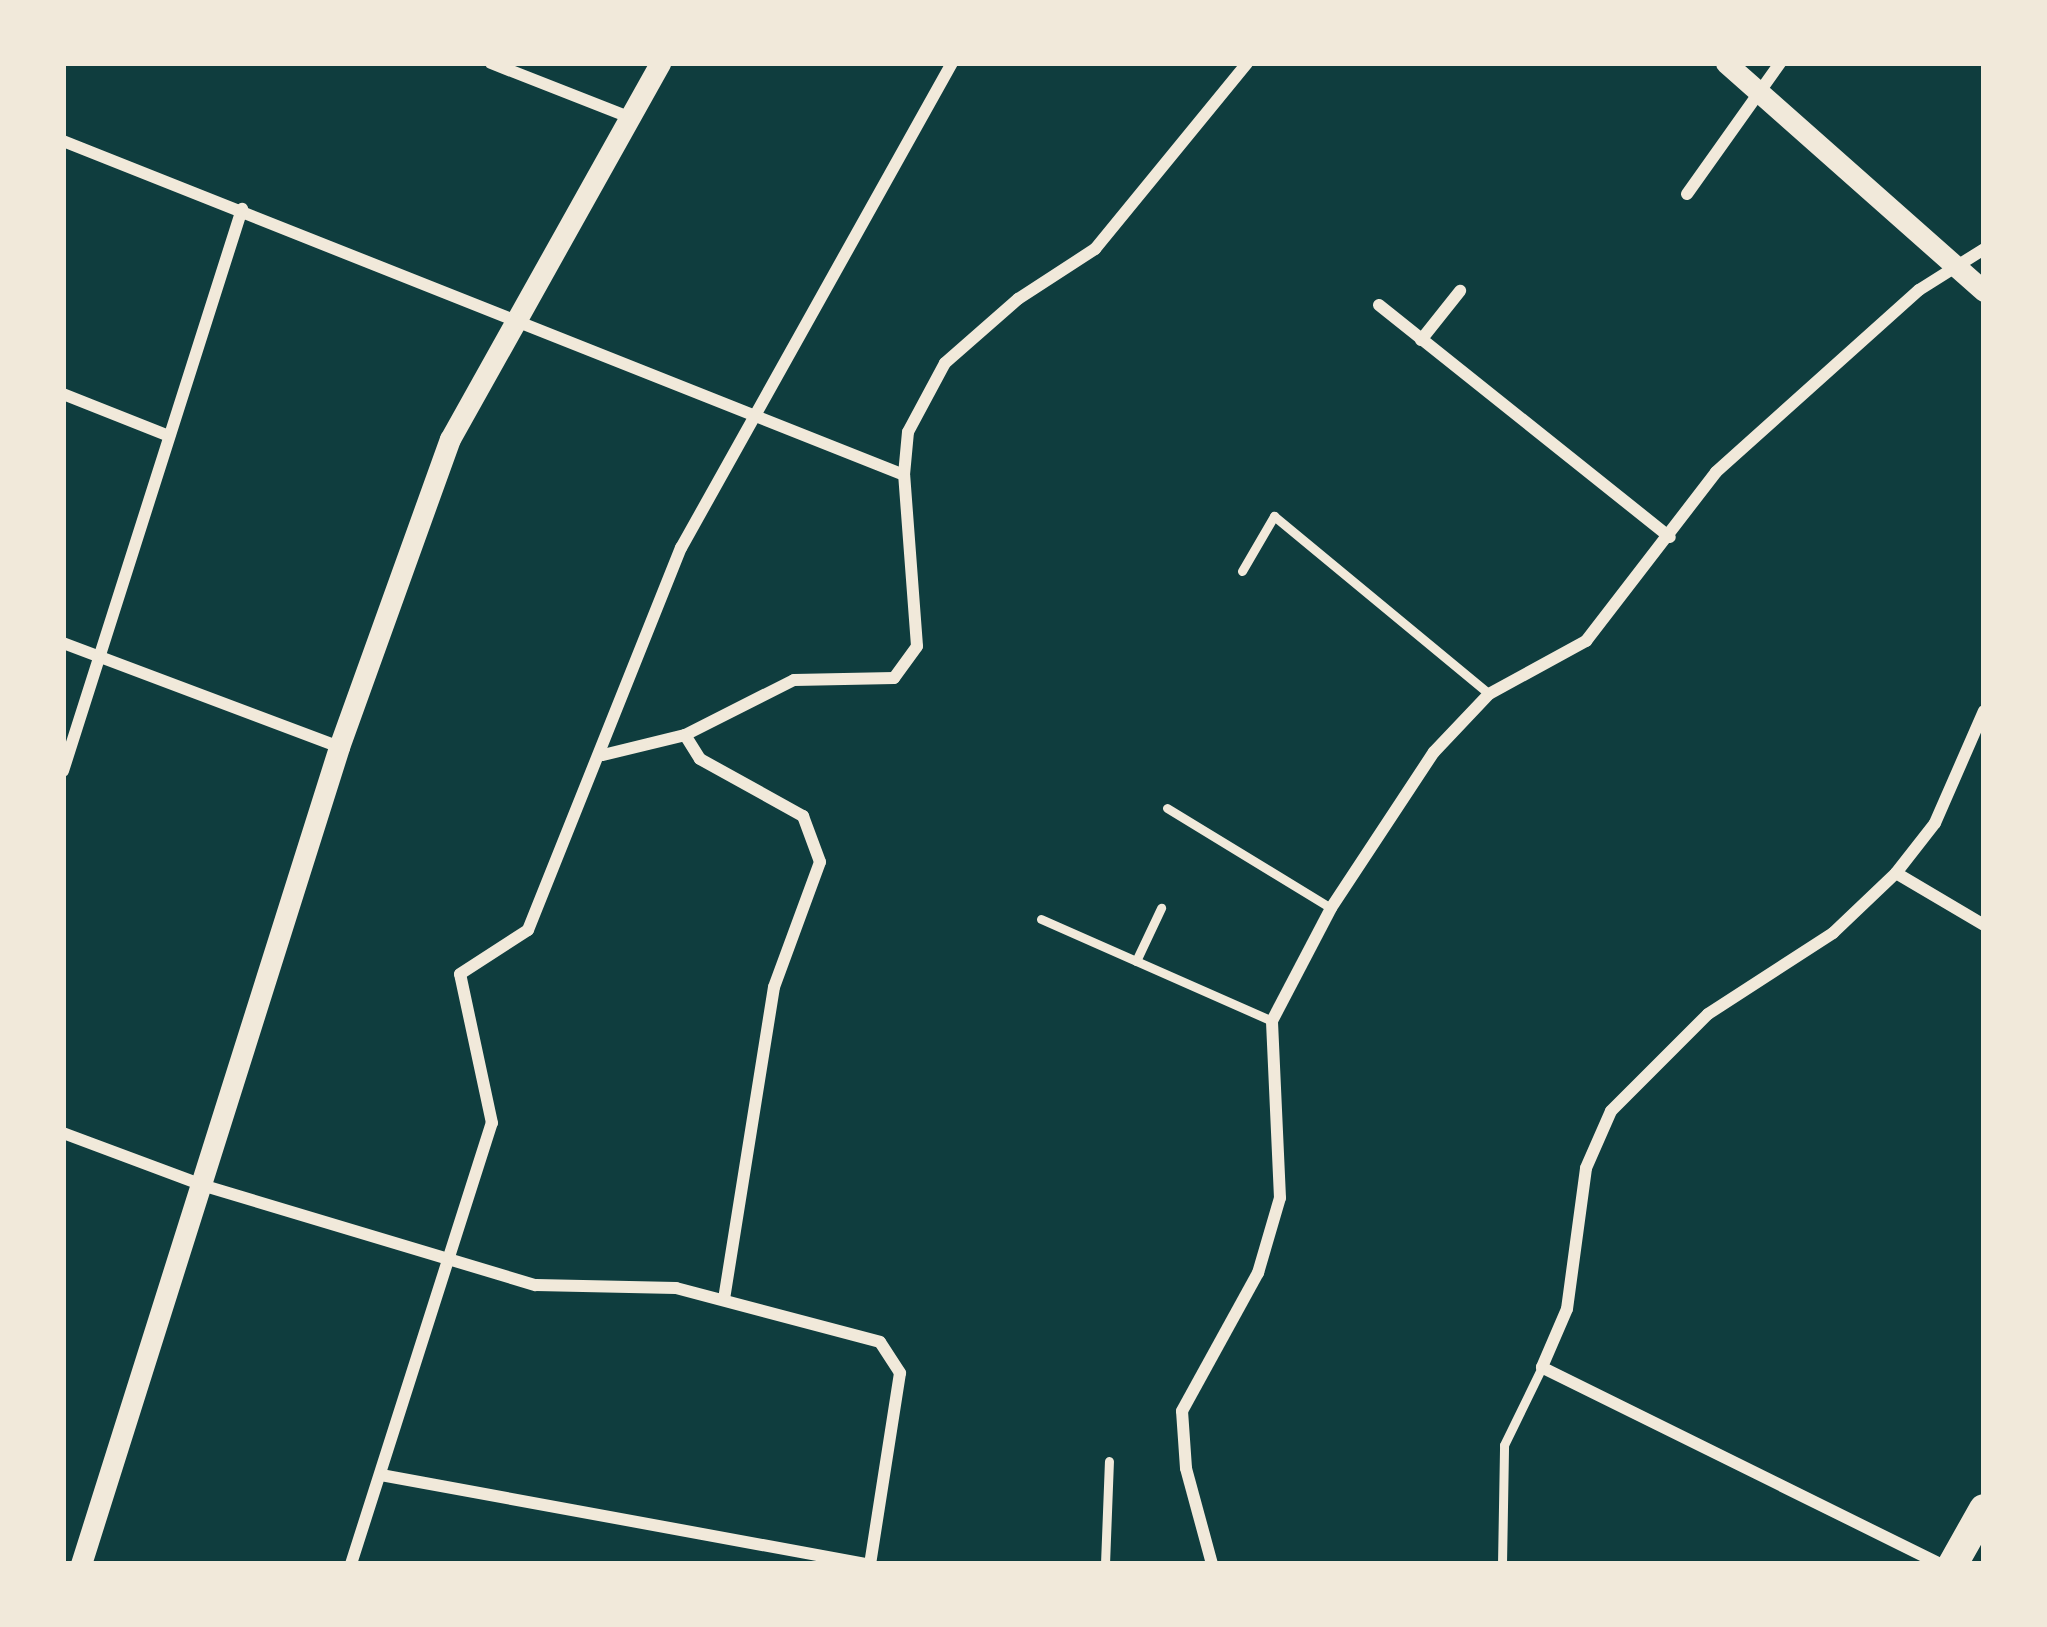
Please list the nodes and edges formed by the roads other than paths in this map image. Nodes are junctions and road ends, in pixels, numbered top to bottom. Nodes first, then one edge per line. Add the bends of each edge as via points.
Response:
1 (491, 63) edge
2 (660, 63) edge
3 (952, 63) edge
4 (1247, 63) edge
5 (1726, 63) edge
6 (1780, 63) edge
7 (629, 116) junction
8 (63, 141) edge
9 (1687, 194) dead end
10 (242, 209) junction
11 (1984, 249) edge
12 (1460, 291) dead end
13 (1984, 291) edge
14 (1379, 305) dead end
15 (517, 316) junction
16 (1421, 340) junction
17 (63, 394) edge
18 (755, 413) junction
19 (170, 436) junction
20 (904, 475) junction
21 (1670, 537) junction
22 (1242, 571) dead end
23 (63, 643) edge
24 (99, 656) junction
25 (1489, 694) junction
26 (1984, 711) edge
27 (685, 735) junction
28 (339, 747) junction
29 (603, 755) junction
30 (63, 771) edge
31 (1167, 808) dead end
32 (1896, 873) junction
33 (1161, 908) dead end
34 (1331, 908) junction
35 (1041, 919) dead end
36 (1984, 926) edge
37 (1136, 961) junction
38 (1272, 1021) junction
39 (63, 1133) edge
40 (205, 1186) junction
41 (450, 1262) junction
42 (724, 1300) junction
43 (1542, 1366) junction
44 (1109, 1461) dead end
45 (381, 1475) junction
46 (1984, 1509) edge
47 (81, 1564) edge
48 (351, 1564) edge
49 (867, 1564) edge
50 (1105, 1564) edge
51 (1212, 1564) edge
52 (1502, 1564) edge
53 (1940, 1564) edge
54 (1953, 1564) edge

1 - 7 street
2 - 7 street
3 - 18 street
4 - 20 street via 1095,249 1018,299 945,363 908,432
5 - 13 street
6 - 9 street
7 - 15 street
8 - 10 street
10 - 15 street
10 - 19 street
11 - 21 street via 1919,290 1716,472
12 - 16 street
14 - 16 street
15 - 18 street
15 - 28 street via 451,439
16 - 21 street
17 - 19 street
18 - 20 street
18 - 29 street via 680,548
19 - 24 street
20 - 27 street via 917,646 895,679 794,680
21 - 25 street via 1586,641
22 - 25 lane via 1274,516
23 - 24 street
24 - 28 street
24 - 30 street
25 - 34 street via 1434,752
26 - 32 street via 1935,823
27 - 29 street
27 - 42 street via 700,759 803,816 820,862 774,987
28 - 40 street
29 - 41 street via 528,930 460,974 492,1124
31 - 34 lane
32 - 36 street
32 - 43 street via 1833,933 1708,1014 1611,1111 1586,1168 1567,1309
33 - 37 lane
34 - 38 street
35 - 37 lane
37 - 38 lane
38 - 51 street via 1280,1198 1258,1273 1182,1411 1186,1468
39 - 40 street
40 - 41 street
40 - 47 street
41 - 42 street via 536,1285 676,1288
41 - 45 street
42 - 49 street via 880,1342 900,1372
43 - 52 lane via 1504,1444
43 - 53 street
44 - 50 lane
45 - 48 street
45 - 49 street
46 - 54 main road

